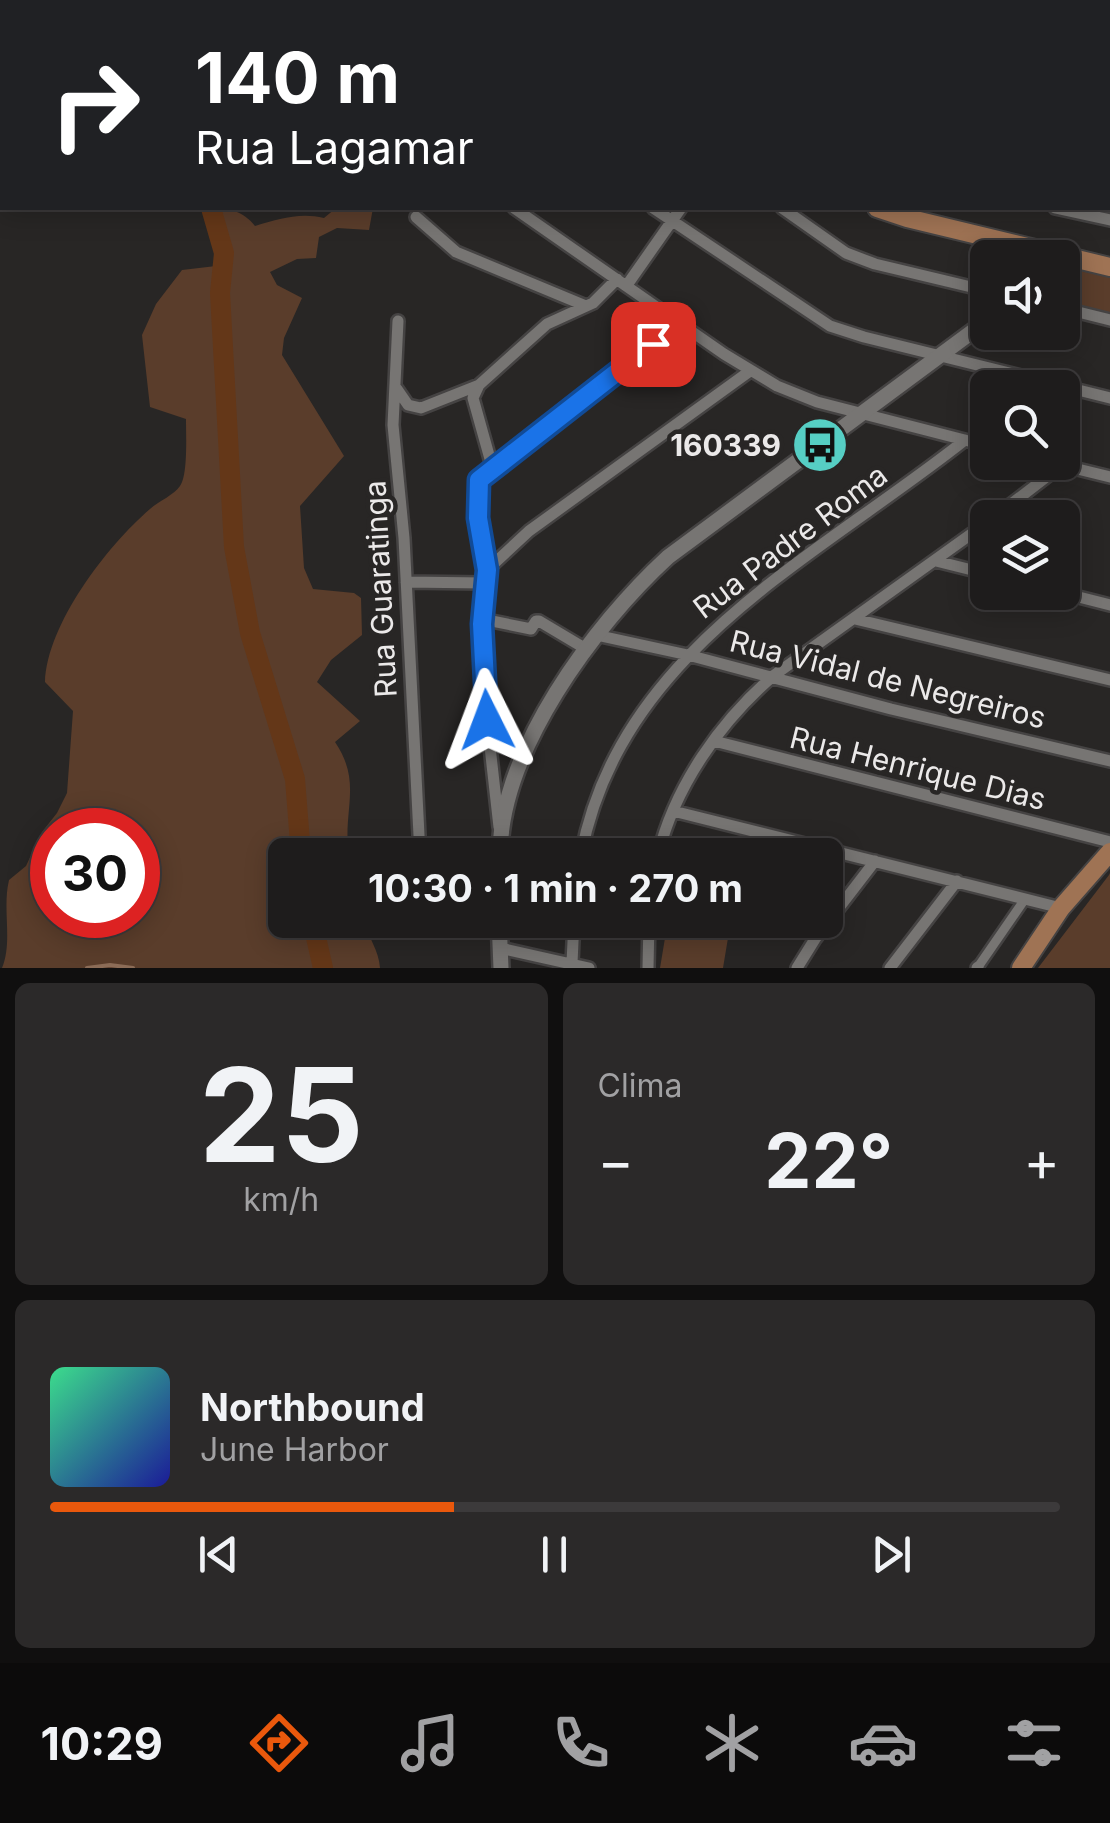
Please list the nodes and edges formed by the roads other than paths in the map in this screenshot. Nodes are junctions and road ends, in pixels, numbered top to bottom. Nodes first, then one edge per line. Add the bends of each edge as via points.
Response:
1 (517, 210) edge
2 (656, 210) edge
3 (680, 210) edge
4 (785, 210) edge
5 (884, 210) edge
6 (1064, 210) edge
7 (416, 217) dead end
8 (672, 220) junction
9 (1110, 220) edge
10 (999, 240) edge
11 (1080, 259) edge
12 (1110, 266) edge
13 (622, 282) junction
14 (970, 287) edge
15 (586, 306) junction
16 (1080, 312) edge
17 (398, 320) dead end
18 (1110, 320) edge
19 (681, 323) junction
20 (970, 334) edge
21 (943, 355) junction
22 (750, 371) junction
23 (479, 385) junction
24 (396, 389) junction
25 (1110, 398) edge
26 (863, 415) junction
27 (965, 440) junction
28 (970, 441) edge
29 (1080, 470) edge
30 (488, 471) junction
31 (1110, 477) edge
32 (1039, 480) edge
33 (1014, 500) edge
34 (970, 535) edge
35 (936, 560) junction
36 (970, 569) edge
37 (487, 570) junction
38 (406, 582) junction
39 (484, 583) junction
40 (1110, 593) edge
41 (1080, 597) edge
42 (1105, 604) edge
43 (482, 619) junction
44 (855, 619) junction
45 (591, 642) junction
46 (688, 654) junction
47 (772, 676) junction
48 (1110, 680) edge
49 (714, 741) junction
50 (1110, 761) edge
51 (673, 811) junction
52 (500, 832) junction
53 (419, 838) edge
54 (500, 838) edge
55 (585, 838) edge
56 (664, 838) edge
57 (780, 838) edge
58 (1110, 842) edge
59 (1110, 852) edge
60 (843, 853) edge
61 (875, 861) junction
62 (956, 880) junction
63 (1025, 899) junction
64 (1060, 908) junction
65 (500, 938) edge
66 (573, 938) edge
67 (649, 938) edge
68 (500, 948) junction
69 (572, 963) junction
70 (502, 968) edge
71 (589, 968) edge
72 (648, 968) edge
73 (797, 968) edge
74 (890, 968) edge
75 (977, 968) edge
76 (1021, 968) edge

1 - 13 street
2 - 8 street
3 - 8 street
4 - 14 street via 846,253
5 - 10 main road
6 - 9 street
7 - 15 street via 465,256
8 - 13 street
8 - 21 street via 830,326
11 - 12 main road
13 - 15 street
13 - 19 street
15 - 23 street via 547,324
16 - 18 street
17 - 24 street, Rua Guaratinga
19 - 22 street
19 - 30 street
20 - 21 street
21 - 25 street
21 - 26 street
22 - 26 street
22 - 37 street
23 - 24 street via 422,408 408,405
23 - 30 street via 473,398
24 - 38 street, Rua Guaratinga
26 - 27 street
26 - 45 street via 668,557
27 - 28 street
27 - 46 street, Rua Padre Roma via 762,590
29 - 31 street
30 - 37 street via 476,500
32 - 33 street
34 - 35 street
35 - 36 street
35 - 44 street
37 - 39 street
38 - 39 street
38 - 53 street, Rua Guaratinga
39 - 43 street
40 - 42 street
41 - 42 street
43 - 45 street, Rua Vidal de Negreiros via 531,629 539,621
43 - 52 street
44 - 47 street
44 - 48 street
45 - 46 street, Rua Vidal de Negreiros
45 - 52 street via 534,731
46 - 47 street, Rua Vidal de Negreiros
46 - 55 street, Rua Padre Roma via 612,760
47 - 49 street
47 - 50 street, Rua Vidal de Negreiros
49 - 51 street
49 - 58 street, Rua Henrique Dias
51 - 56 street
51 - 57 street
52 - 54 street
59 - 64 main road
60 - 61 street
61 - 62 street
61 - 73 street
62 - 63 street
62 - 74 street
63 - 64 street
63 - 75 street
64 - 76 main road
65 - 68 street
66 - 69 street
67 - 72 street
68 - 69 street
68 - 70 street
69 - 71 street

